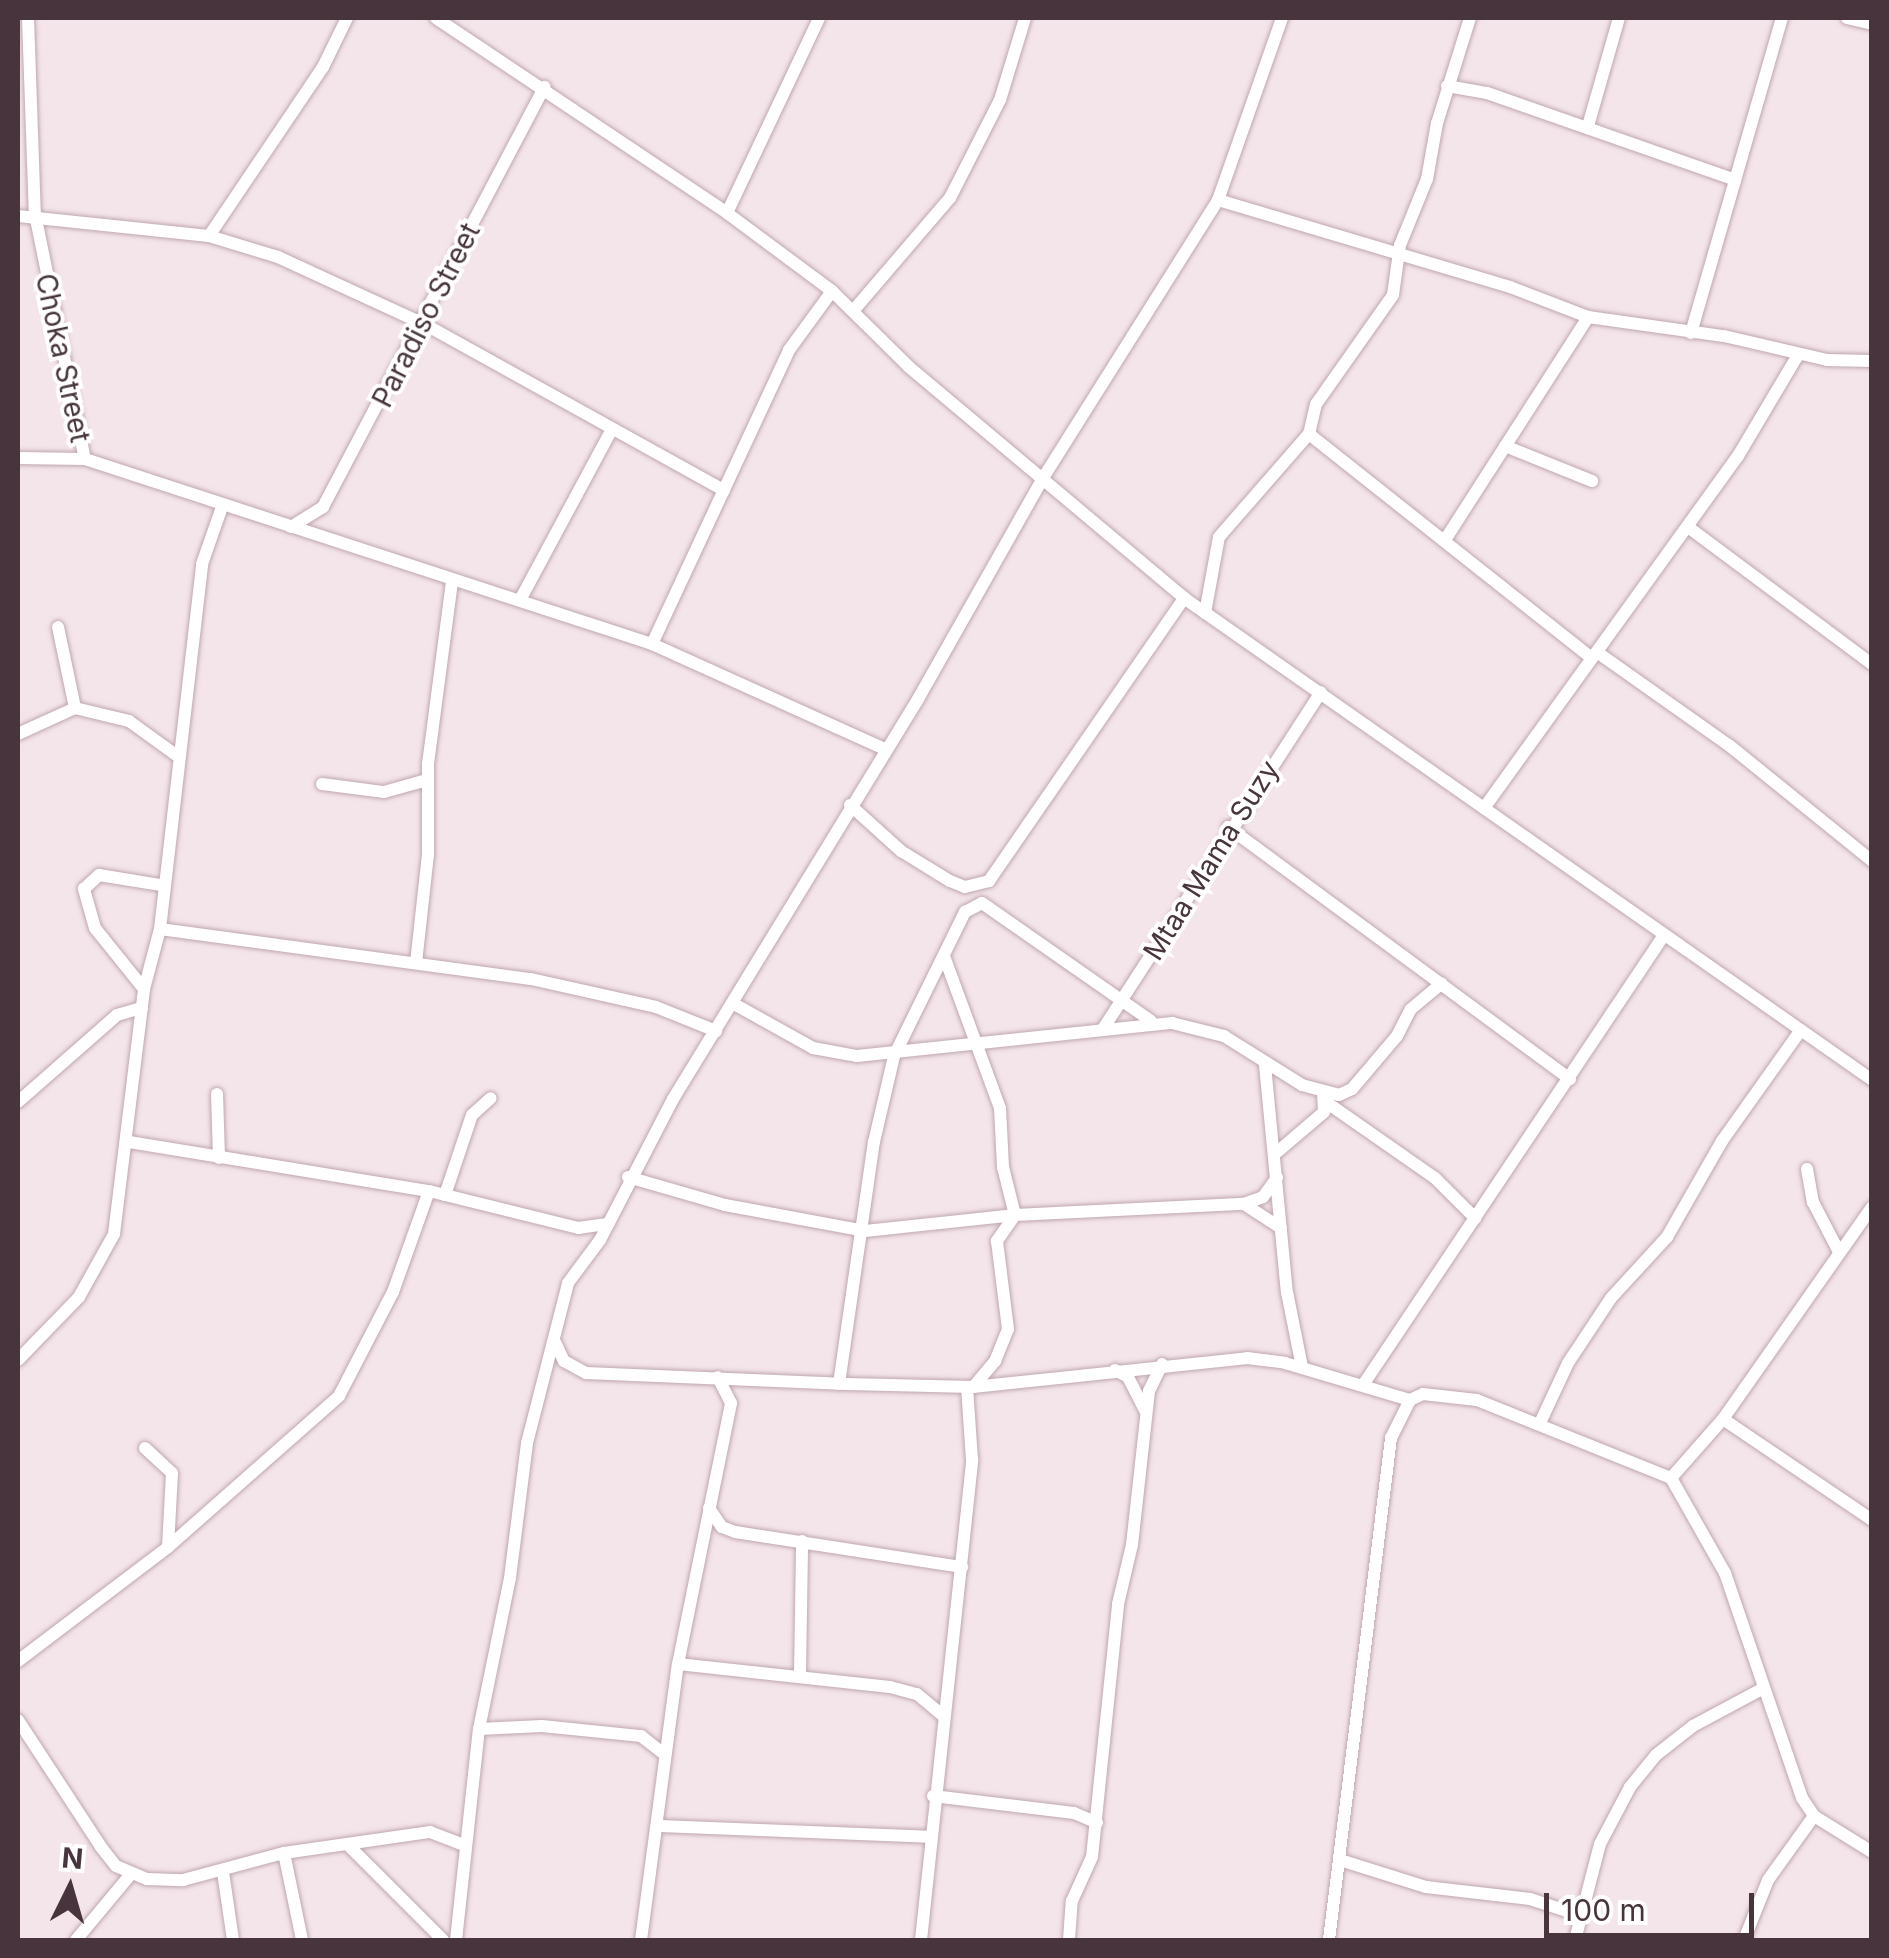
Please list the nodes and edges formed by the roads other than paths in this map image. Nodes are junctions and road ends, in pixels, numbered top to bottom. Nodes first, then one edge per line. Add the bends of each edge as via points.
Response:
1 (28, 18) edge
2 (348, 18) edge
3 (436, 18) edge
4 (818, 18) edge
5 (1024, 18) edge
6 (1282, 18) edge
7 (1470, 18) edge
8 (1619, 18) edge
9 (1782, 18) edge
10 (1847, 18) edge
11 (1872, 24) edge
12 (1447, 86) junction
13 (544, 87) junction
14 (1588, 126) junction
15 (1735, 180) junction
16 (1218, 200) junction
17 (727, 213) junction
18 (35, 214) junction
19 (18, 216) edge
20 (209, 236) junction
21 (1398, 256) junction
22 (832, 291) junction
23 (853, 311) junction
24 (1588, 317) junction
25 (424, 324) junction
26 (1691, 334) junction
27 (1798, 354) junction
28 (1870, 360) edge
29 (611, 430) junction
30 (1309, 434) junction
31 (1506, 446) junction
32 (18, 458) edge
33 (84, 460) junction
34 (1043, 478) junction
35 (1592, 482) dead end
36 (724, 490) junction
37 (222, 507) junction
38 (323, 508) junction
39 (291, 526) junction
40 (1688, 527) junction
41 (332, 540) junction
42 (1445, 540) junction
43 (452, 582) junction
44 (1184, 598) junction
45 (520, 600) junction
46 (1205, 613) junction
47 (58, 627) dead end
48 (652, 644) junction
49 (1594, 655) junction
50 (1872, 664) edge
51 (1321, 692) junction
52 (75, 708) junction
53 (18, 734) edge
54 (885, 749) junction
55 (176, 755) junction
56 (427, 780) junction
57 (322, 784) dead end
58 (850, 806) junction
59 (1484, 808) junction
60 (1228, 828) junction
61 (1872, 861) edge
62 (161, 885) junction
63 (160, 929) junction
64 (1664, 935) junction
65 (944, 956) junction
66 (416, 963) junction
67 (1442, 983) junction
68 (144, 990) junction
69 (1125, 998) junction
70 (734, 1004) junction
71 (142, 1008) junction
72 (1151, 1021) junction
73 (1103, 1028) junction
74 (1801, 1030) junction
75 (716, 1032) junction
76 (980, 1046) junction
77 (894, 1056) junction
78 (1265, 1066) junction
79 (1570, 1078) junction
80 (1872, 1080) edge
81 (217, 1094) dead end
82 (491, 1098) dead end
83 (1324, 1098) junction
84 (18, 1102) edge
85 (129, 1142) junction
86 (1276, 1153) junction
87 (219, 1158) junction
88 (1807, 1168) dead end
89 (628, 1177) junction
90 (1278, 1178) junction
91 (428, 1191) junction
92 (445, 1195) junction
93 (1244, 1204) junction
94 (1872, 1207) edge
95 (1015, 1215) junction
96 (1475, 1218) junction
97 (606, 1224) junction
98 (578, 1228) junction
99 (1282, 1228) junction
100 (865, 1231) junction
101 (1840, 1252) junction
102 (587, 1254) junction
103 (555, 1342) junction
104 (18, 1360) edge
105 (1162, 1364) junction
106 (1302, 1367) junction
107 (1116, 1370) junction
108 (718, 1377) junction
109 (747, 1378) junction
110 (839, 1384) junction
111 (1363, 1386) junction
112 (970, 1387) junction
113 (1410, 1400) junction
114 (731, 1403) junction
115 (1145, 1412) junction
116 (1723, 1419) junction
117 (1540, 1423) junction
118 (145, 1448) dead end
119 (1671, 1478) junction
120 (708, 1506) junction
121 (1872, 1520) edge
122 (802, 1542) junction
123 (168, 1547) junction
124 (962, 1567) junction
125 (18, 1661) edge
126 (678, 1664) junction
127 (800, 1675) junction
128 (1760, 1690) junction
129 (942, 1715) junction
130 (18, 1720) edge
131 (479, 1730) junction
132 (664, 1754) junction
133 (933, 1796) junction
134 (1814, 1816) junction
135 (1097, 1823) junction
136 (660, 1826) junction
137 (929, 1837) junction
138 (464, 1845) junction
139 (348, 1846) junction
140 (1872, 1852) edge
141 (284, 1853) junction
142 (1340, 1860) junction
143 (223, 1872) junction
144 (131, 1874) junction
145 (1580, 1914) junction
146 (76, 1940) edge
147 (233, 1940) edge
148 (302, 1940) edge
149 (443, 1940) edge
150 (456, 1940) edge
151 (641, 1940) edge
152 (921, 1940) edge
153 (1069, 1940) edge
154 (1329, 1940) edge
155 (1574, 1940) edge
156 (1744, 1940) edge

1 - 18 street, Choka Street
2 - 20 street via 323,67
3 - 13 street
4 - 17 street via 809,50
5 - 23 street via 1000,100 960,182 922,236
6 - 16 street
7 - 12 street
8 - 14 street
9 - 15 street
10 - 11 street
12 - 14 street
12 - 21 street via 1428,180
13 - 17 street
13 - 25 street, Paradiso Street
14 - 15 street
15 - 26 street
16 - 21 street
16 - 34 street
17 - 22 street
18 - 19 street
18 - 20 street
18 - 33 street, Choka Street
20 - 25 street via 312,270
21 - 24 street
21 - 30 street via 1393,295 1316,404
22 - 23 street
22 - 36 street via 788,350
23 - 34 street
24 - 26 street
24 - 31 street
25 - 29 street
25 - 38 street, Paradiso Street
26 - 27 street
27 - 28 street
27 - 40 street via 1792,374
29 - 36 street
29 - 45 street
30 - 42 street
30 - 46 street via 1218,537
31 - 35 street
31 - 42 street
32 - 33 street
33 - 37 street
34 - 44 street
34 - 54 street
36 - 48 street
37 - 39 street
37 - 55 street via 202,564
38 - 39 street
38 - 41 street
39 - 41 street
40 - 49 street
40 - 50 street
41 - 43 street
42 - 49 street
43 - 45 street
43 - 56 street
44 - 46 street
44 - 58 street via 989,881 965,887 950,881
45 - 48 street
46 - 51 street
47 - 52 street
48 - 54 street
49 - 59 street
49 - 61 street via 1730,746
51 - 59 street
51 - 60 street, Mtaa Mama Suzy
52 - 53 street
52 - 55 street via 129,721
54 - 58 street
55 - 62 street
56 - 57 street via 384,792
56 - 66 street
58 - 70 street
59 - 64 street
60 - 67 street
60 - 69 street, Mtaa Mama Suzy
62 - 63 street
62 - 68 street via 99,875 84,890 95,928
63 - 66 street via 374,963
63 - 68 street
64 - 74 street
64 - 79 street
65 - 69 street via 966,912 982,903
65 - 76 street
65 - 77 street
66 - 75 street via 656,1006
67 - 79 street
67 - 83 street via 1410,1009 1398,1036 1352,1089
68 - 71 street
69 - 72 street
69 - 73 street, Mtaa Mama Suzy
70 - 75 street
70 - 77 street via 813,1048
71 - 84 street via 116,1016
71 - 85 street
72 - 73 street
72 - 78 street via 1224,1036
73 - 76 street
74 - 80 street
74 - 117 street via 1722,1140 1667,1237 1611,1298 1568,1363
75 - 89 street
76 - 77 street
76 - 95 street via 1000,1108 1003,1167
77 - 100 street via 874,1142
78 - 83 street
78 - 86 street
79 - 96 street
81 - 87 street
82 - 92 street via 472,1115
83 - 86 street via 1302,1136
83 - 96 street via 1435,1178
85 - 87 street
85 - 104 street via 114,1234 95,1275
86 - 90 street
87 - 91 street
88 - 101 street via 1813,1202
89 - 97 street
89 - 100 street
90 - 93 street via 1263,1197
90 - 99 street
91 - 92 street
91 - 123 street via 393,1292 339,1396
92 - 98 street
93 - 95 street
93 - 99 street
94 - 101 street
95 - 100 street
95 - 112 street via 998,1240 1008,1329 995,1360
96 - 111 street
97 - 98 street
97 - 102 street
98 - 102 street
99 - 106 street via 1293,1343
100 - 110 street
101 - 116 street
102 - 103 street via 568,1283
103 - 108 street via 564,1361 586,1373
103 - 131 street via 527,1443 510,1578
105 - 106 street via 1247,1358
105 - 107 street
105 - 115 street
106 - 111 street
107 - 112 street
107 - 115 street via 1128,1377
108 - 109 street
108 - 114 street
109 - 110 street
109 - 114 street
110 - 112 street
111 - 113 street
112 - 124 street via 972,1460
113 - 117 street via 1445,1394
113 - 142 street via 1391,1438
114 - 120 street
115 - 135 street
116 - 119 street
116 - 121 street
117 - 119 street
118 - 123 street via 172,1473
119 - 128 street via 1725,1573
120 - 122 street via 722,1528
120 - 126 street
122 - 124 street
122 - 127 street
123 - 125 street
124 - 129 street
126 - 127 street
126 - 132 street
127 - 129 street via 917,1694
128 - 134 street
128 - 145 street via 1693,1726 1638,1776 1600,1844
129 - 133 street
130 - 144 street via 101,1847
131 - 132 street via 542,1726 640,1736
131 - 138 street
132 - 136 street
133 - 135 street via 1074,1812
133 - 137 street
134 - 140 street
134 - 156 street via 1768,1880
135 - 153 street via 1092,1857 1072,1901
136 - 137 street
136 - 151 street
137 - 152 street
138 - 139 street via 430,1832
138 - 150 street
139 - 141 street
139 - 149 street
141 - 143 street
141 - 148 street
142 - 145 street via 1426,1887 1530,1898
142 - 154 street
143 - 144 street via 183,1880
143 - 147 street
144 - 146 street
145 - 155 street

